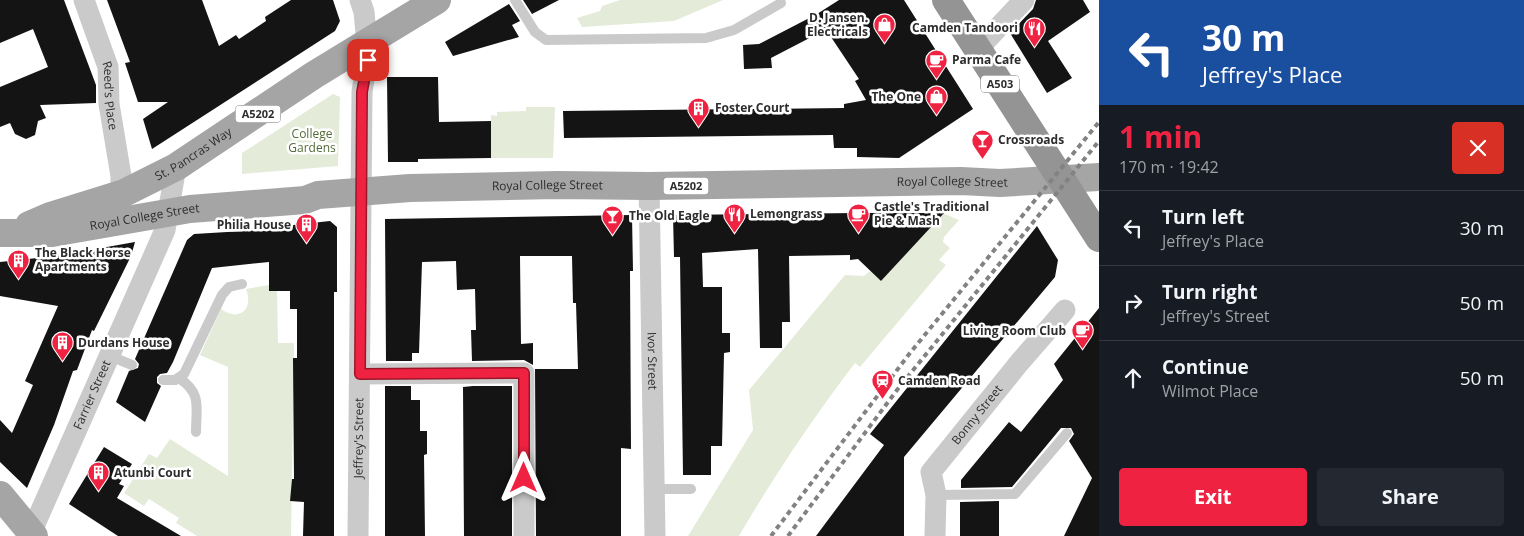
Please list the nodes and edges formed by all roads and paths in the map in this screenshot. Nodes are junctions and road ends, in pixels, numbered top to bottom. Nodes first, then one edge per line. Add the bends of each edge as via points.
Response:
1 (84, 0) edge
2 (437, 0) edge
3 (515, 0) edge
4 (946, 0) edge
5 (1024, 0) edge
6 (781, 3) dead end
7 (362, 6) edge
8 (367, 38) junction
9 (978, 49) junction
10 (176, 167) junction
11 (1099, 177) edge
12 (1063, 180) junction
13 (121, 185) junction
14 (650, 186) junction
15 (361, 192) junction
16 (169, 212) junction
17 (6, 233) edge
18 (1099, 238) edge
19 (242, 284) dead end
20 (1065, 310) dead end
21 (110, 356) junction
22 (132, 365) dead end
23 (360, 374) junction
24 (180, 379) junction
25 (163, 380) dead end
26 (196, 432) dead end
27 (1067, 433) dead end
28 (691, 489) dead end
29 (654, 490) junction
30 (0, 495) edge
31 (936, 495) junction
32 (31, 535) edge
33 (358, 536) edge
34 (524, 536) edge
35 (655, 536) edge
36 (935, 536) edge

1 - 13 street, Reed's Place via 108,67 113,140
2 - 8 main road, St. Pancras Way / A5202
3 - 6 lane via 535,32 546,40 706,38 734,30
4 - 9 highway, A503
5 - 9 street
7 - 8 street, Jeffrey's Street
8 - 10 main road, St. Pancras Way / A5202
8 - 15 street, Jeffrey's Street via 368,60 362,92
9 - 12 highway, A503
10 - 13 main road, St. Pancras Way / A5202
10 - 16 street, Farrier Street
11 - 12 main road, Royal College Street / A5202
12 - 14 main road, Royal College Street / A5202
12 - 18 highway, A503
13 - 17 main road, St. Pancras Way / A5202
14 - 15 main road, Royal College Street / A5202 via 547,185
14 - 29 street, Ivor Street
15 - 16 main road, Royal College Street / A5202
15 - 23 street, Jeffrey's Street
16 - 17 main road, Royal College Street / A5202 via 52,233
16 - 21 street, Farrier Street via 163,234
19 - 24 lane via 229,287 222,295
20 - 31 street, Bonny Street via 931,472
21 - 22 lane
21 - 32 street, Farrier Street
23 - 33 street, Jeffrey's Street
23 - 34 street via 524,373
24 - 25 lane
24 - 26 lane via 191,386 196,398
27 - 31 lane via 1015,494
28 - 29 lane
29 - 35 street, Ivor Street
30 - 32 main road
31 - 36 street, Bonny Street

